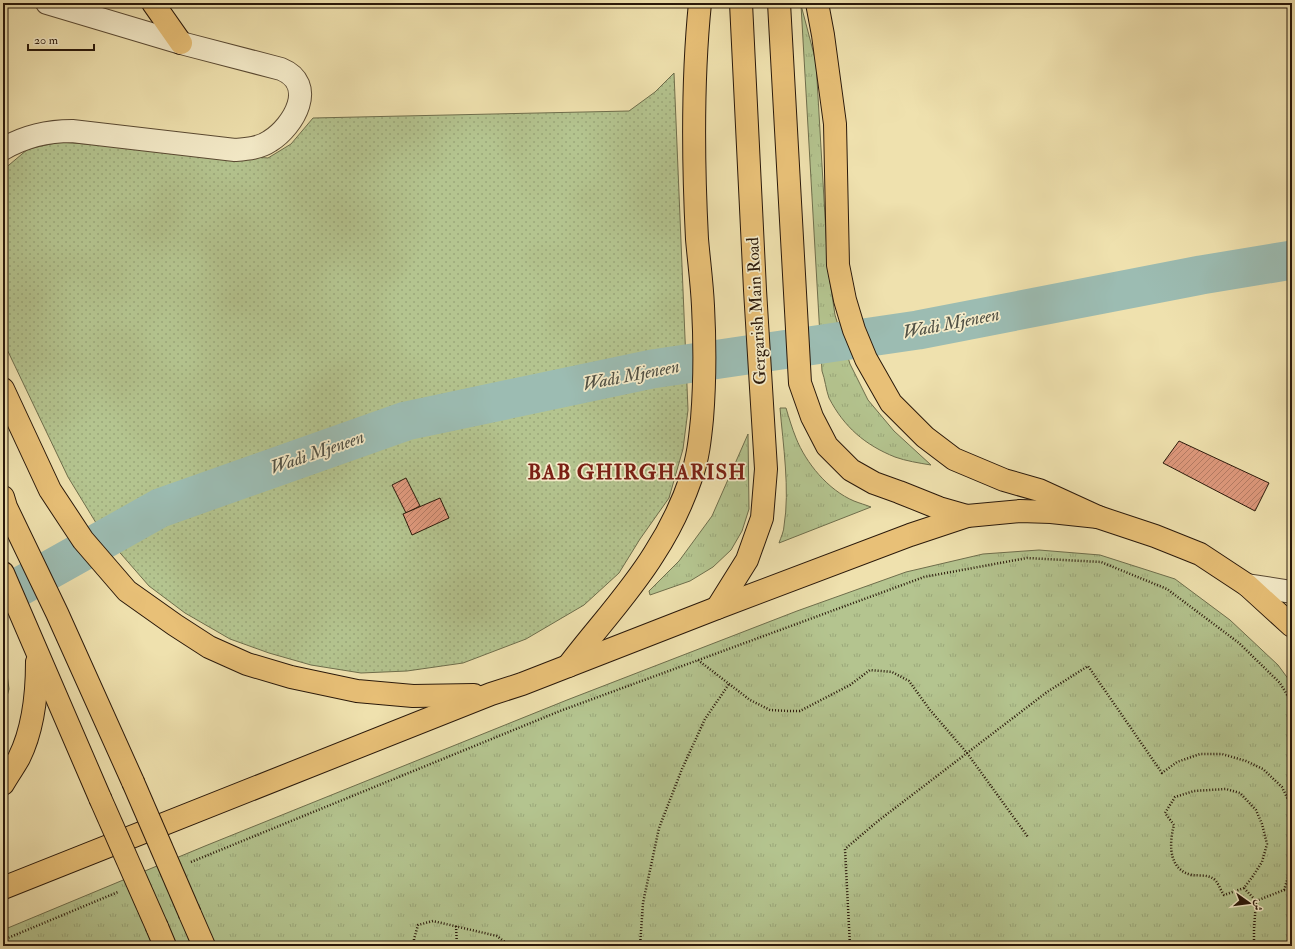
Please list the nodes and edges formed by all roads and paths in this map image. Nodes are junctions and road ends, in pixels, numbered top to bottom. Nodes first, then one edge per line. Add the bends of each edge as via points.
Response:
1 (153, 3) edge
2 (700, 3) edge
3 (741, 3) edge
4 (778, 3) edge
5 (817, 3) edge
6 (53, 4) edge
7 (181, 43) junction
8 (3, 150) edge
9 (3, 390) edge
10 (5, 502) edge
11 (968, 516) junction
12 (1098, 517) junction
13 (3, 573) edge
14 (1247, 585) junction
15 (1292, 592) edge
16 (717, 608) junction
17 (1292, 626) edge
18 (37, 653) junction
19 (698, 660) junction
20 (567, 667) junction
21 (729, 684) junction
22 (491, 694) junction
23 (1292, 703) edge
24 (967, 753) junction
25 (3, 784) edge
26 (1292, 808) edge
27 (1028, 837) dead end
28 (184, 864) dead end
29 (1292, 865) edge
30 (3, 888) edge
31 (1244, 888) junction
32 (1284, 890) junction
33 (1292, 890) edge
34 (120, 891) dead end
35 (1256, 901) junction
36 (456, 926) junction
37 (161, 936) edge
38 (3, 940) edge
39 (204, 946) edge
40 (414, 946) edge
41 (457, 946) edge
42 (510, 946) edge
43 (640, 946) edge
44 (850, 946) edge
45 (1254, 946) edge

1 - 7 main road
2 - 20 main road via 693,114 703,307 704,398 700,440 692,477 674,519 654,555
3 - 16 main road, Gergarish Main Road via 766,469 762,518 747,560
4 - 11 main road via 800,383 812,417 827,446 851,470 874,483 939,508
5 - 12 main road via 835,124 838,265 844,300 866,359 891,403 925,438 954,459 1004,480 1039,490
6 - 7 street
7 - 8 street via 288,72 298,83 300,99 286,127 269,142 247,149 234,150 57,131 27,137
9 - 22 main road via 50,490 83,540 127,590 209,647 247,664 291,678 357,691 413,696
10 - 39 main road, bridge via 133,782
11 - 12 main road via 1020,511
11 - 16 main road via 910,535
12 - 14 main road via 1200,554
13 - 18 main road
14 - 15 street
14 - 17 main road
16 - 20 main road
18 - 25 main road via 37,688 31,723 19,757
18 - 37 main road, bridge
19 - 21 path
19 - 23 path via 924,577 1027,558 1100,562 1167,589 1239,643 1280,683
19 - 28 path via 560,711
20 - 22 main road
21 - 24 path via 750,700 770,710 800,711 850,685 870,670 892,672 909,681
21 - 43 path via 705,719 659,828 643,903
22 - 30 main road
24 - 26 path via 1047,692 1088,666 1162,773 1177,762 1200,754 1222,754 1263,769 1282,787
24 - 27 path
24 - 44 path via 845,849
29 - 32 path
31 - 31 path via 1262,862 1267,844 1256,810 1240,793 1226,790 1194,791 1175,797 1165,813 1174,825 1171,854 1178,868 1191,875 1215,880 1224,895
31 - 35 path
32 - 33 path
32 - 35 path
34 - 38 path
35 - 45 path
36 - 40 path via 433,921 418,925
36 - 41 path
36 - 42 path via 497,936

